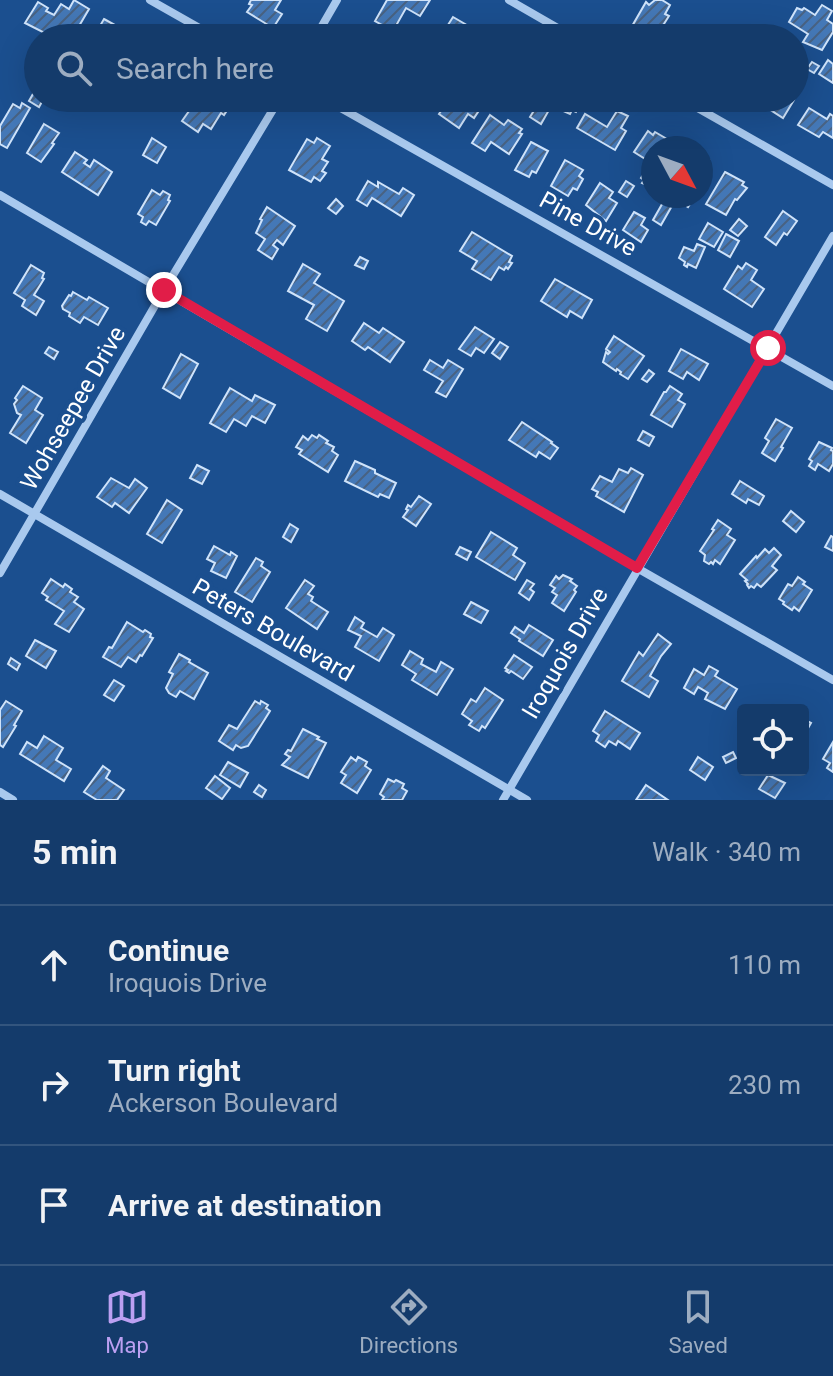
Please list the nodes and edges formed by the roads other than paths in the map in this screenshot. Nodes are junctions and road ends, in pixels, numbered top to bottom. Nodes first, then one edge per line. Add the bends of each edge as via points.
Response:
1 (150, 0) edge
2 (337, 0) edge
3 (509, 0) edge
4 (192, 24) edge
5 (323, 24) edge
6 (551, 24) edge
7 (272, 112) edge
8 (348, 112) edge
9 (705, 112) edge
10 (833, 185) edge
11 (0, 195) edge
12 (833, 236) edge
13 (164, 290) junction
14 (768, 348) junction
15 (833, 386) edge
16 (0, 494) edge
17 (34, 515) junction
18 (637, 568) junction
19 (0, 573) edge
20 (833, 680) edge
21 (509, 789) junction
22 (0, 792) edge
23 (13, 800) edge
24 (503, 800) edge
25 (527, 800) edge

1 - 4 street
2 - 5 street
3 - 6 street
7 - 13 street, Wohseepee Drive
8 - 14 street, Pine Drive
9 - 10 street
11 - 13 street
12 - 14 street, Iroquois Drive
13 - 17 street, Wohseepee Drive
13 - 18 street
14 - 15 street, Pine Drive
14 - 18 street, Iroquois Drive
16 - 17 street, Peters Boulevard
17 - 19 street, Wohseepee Drive
17 - 21 street, Peters Boulevard
18 - 20 street
18 - 21 street, Iroquois Drive
21 - 24 street, Iroquois Drive
21 - 25 street, Peters Boulevard
22 - 23 street

